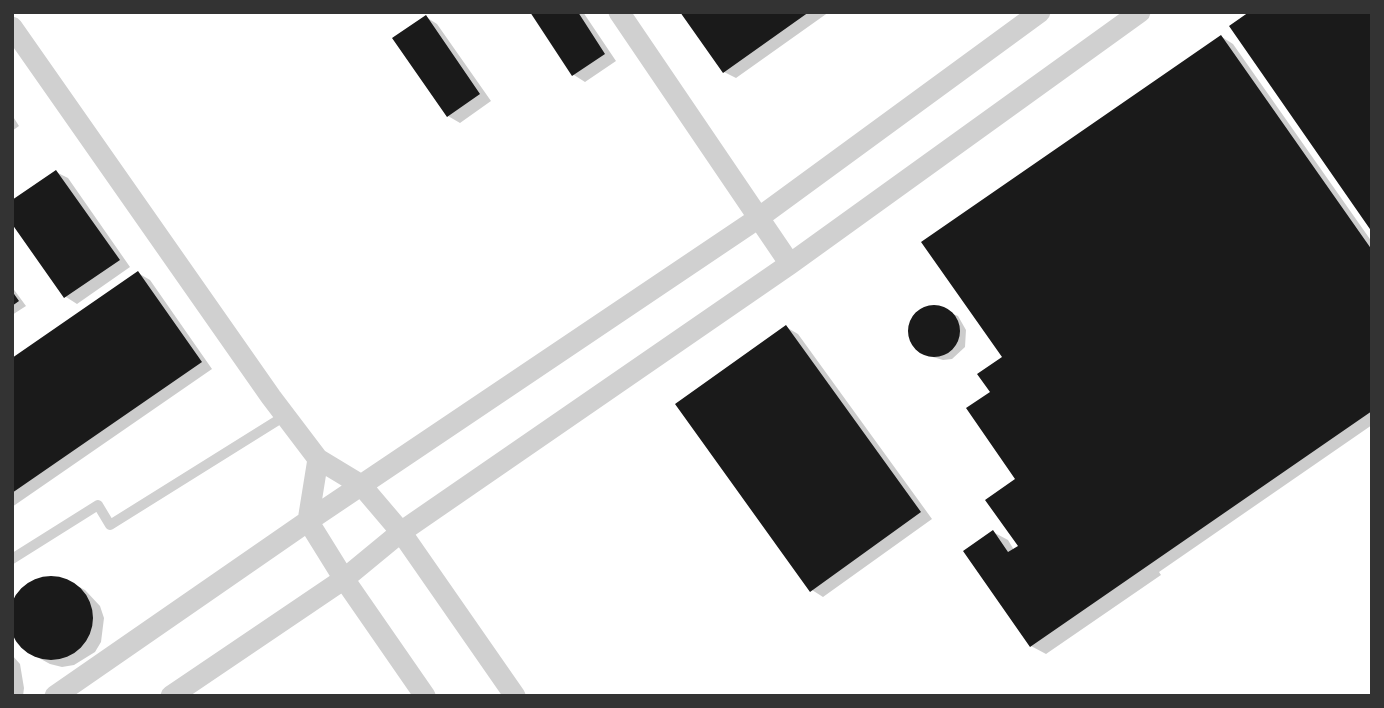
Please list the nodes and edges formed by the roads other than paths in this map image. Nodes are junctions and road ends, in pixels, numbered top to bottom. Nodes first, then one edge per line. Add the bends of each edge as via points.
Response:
1 (619, 12) edge
2 (1040, 12) edge
3 (1140, 12) edge
4 (12, 27) edge
5 (757, 219) junction
6 (790, 264) junction
7 (271, 397) junction
8 (318, 459) junction
9 (361, 485) junction
10 (308, 521) junction
11 (401, 533) junction
12 (12, 559) edge
13 (344, 579) junction
14 (55, 696) edge
15 (171, 696) edge
16 (425, 696) edge
17 (515, 696) edge

1 - 5 street
2 - 5 street
3 - 6 street
4 - 7 street
5 - 6 street
5 - 9 street
6 - 11 street
7 - 8 street
7 - 12 lane via 283,417 110,525 98,505
8 - 9 street
8 - 10 street
9 - 10 street
9 - 11 street
10 - 13 street
10 - 14 street
11 - 13 street
11 - 17 street
13 - 15 street
13 - 16 street

